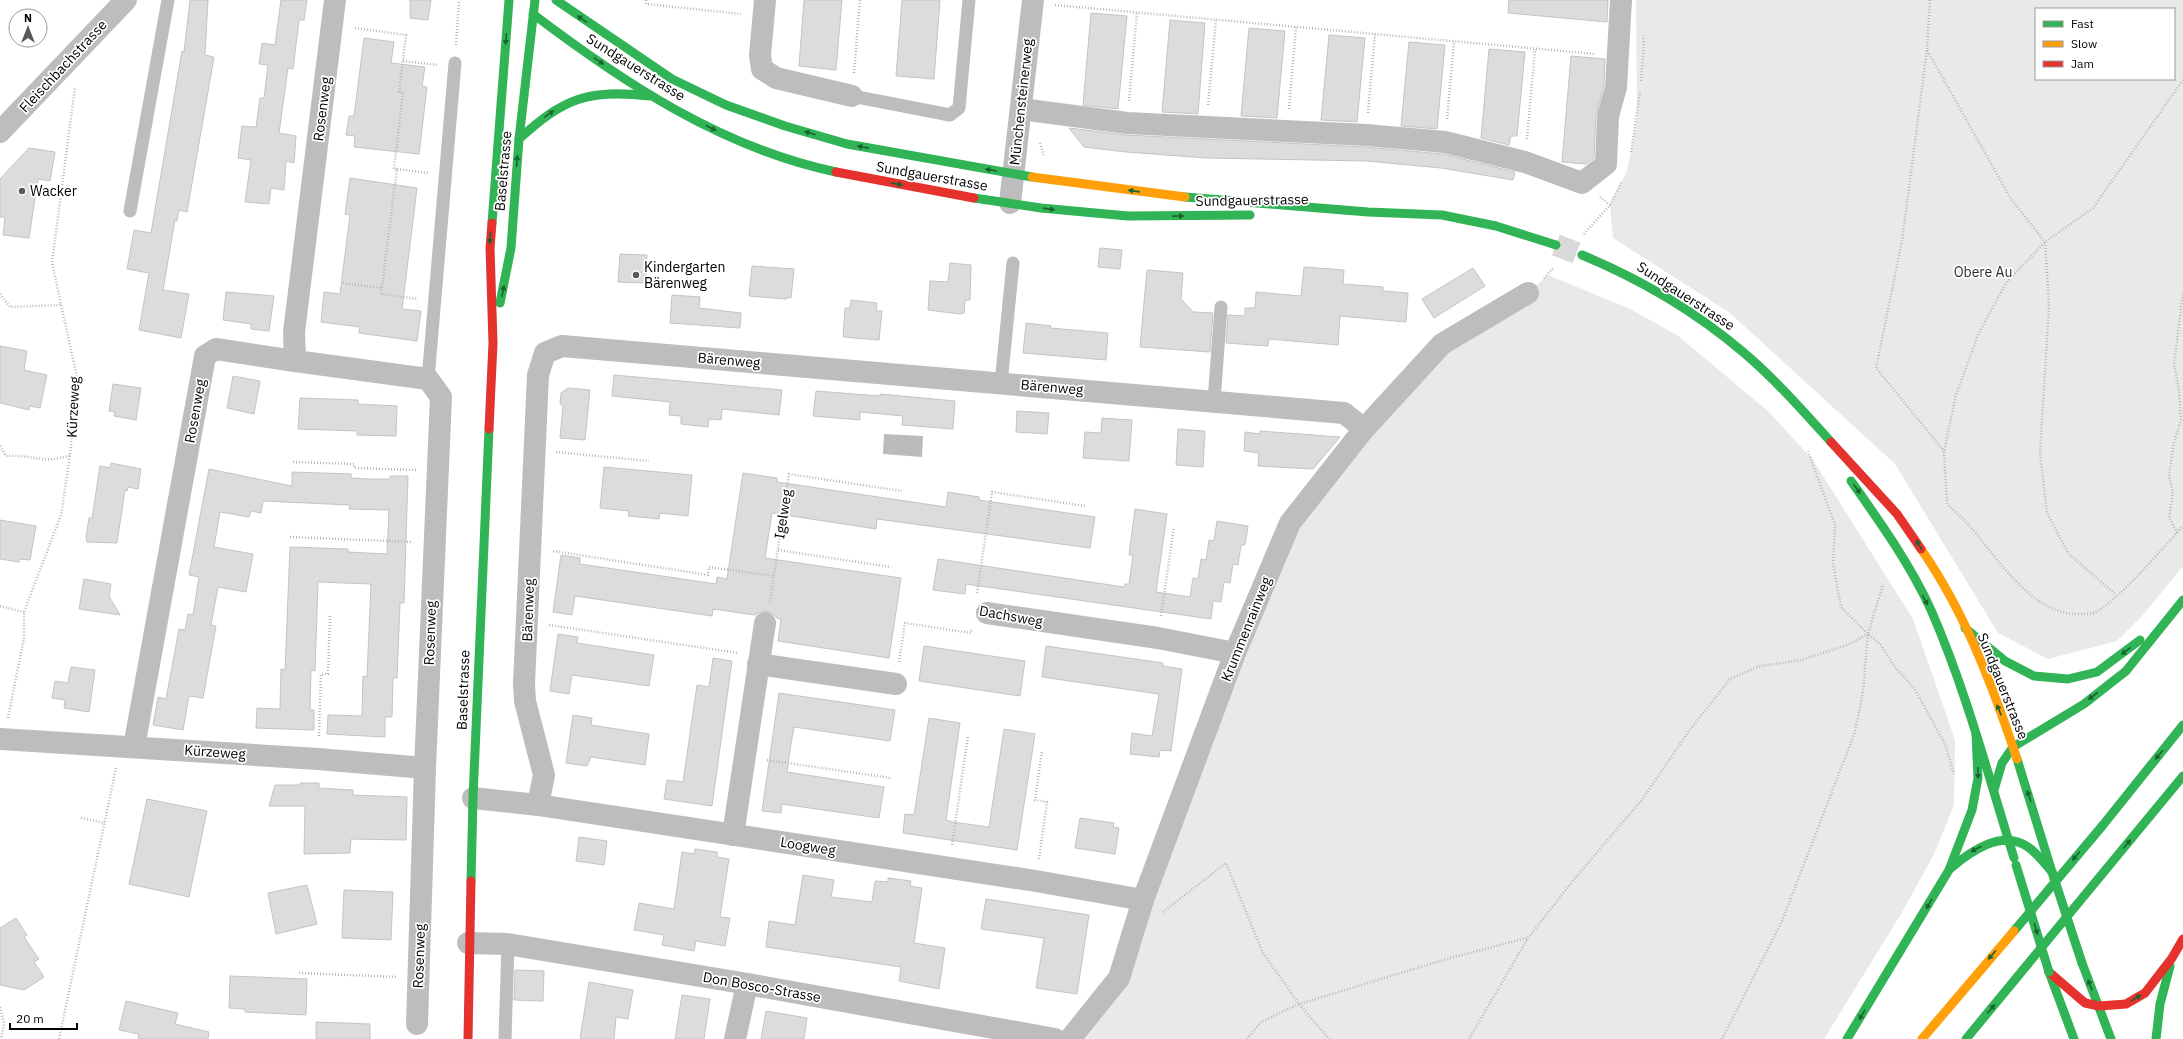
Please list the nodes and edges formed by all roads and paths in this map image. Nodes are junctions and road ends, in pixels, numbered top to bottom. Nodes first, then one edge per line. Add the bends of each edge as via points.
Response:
1 (126, 0) edge
2 (168, 0) edge
3 (336, 0) edge
4 (459, 0) edge
5 (535, 0) edge
6 (556, 0) edge
7 (646, 0) edge
8 (860, 0) edge
9 (969, 0) edge
10 (1621, 0) edge
11 (1930, 0) edge
12 (1032, 1) edge
13 (515, 3) edge
14 (764, 8) edge
15 (1137, 12) junction
16 (533, 14) junction
17 (1216, 20) junction
18 (332, 26) junction
19 (1296, 27) junction
20 (1375, 34) junction
21 (1454, 42) junction
22 (1535, 49) junction
23 (1927, 50) junction
24 (1617, 57) junction
25 (403, 61) junction
26 (455, 65) junction
27 (2183, 80) edge
28 (75, 85) dead end
29 (652, 96) junction
30 (852, 96) junction
31 (1021, 109) junction
32 (1127, 123) junction
33 (1206, 128) junction
34 (1287, 131) junction
35 (0, 132) edge
36 (1366, 135) junction
37 (519, 139) junction
38 (1445, 142) junction
39 (1525, 162) junction
40 (397, 169) junction
41 (1013, 174) junction
42 (445, 175) junction
43 (1602, 199) dead end
44 (1010, 203) junction
45 (1610, 206) dead end
46 (130, 211) dead end
47 (1368, 212) junction
48 (1256, 214) dead end
49 (1272, 214) dead end
50 (2044, 242) junction
51 (1556, 245) tunnel mouth
52 (1582, 255) tunnel mouth
53 (1012, 263) dead end
54 (343, 284) dead end
55 (382, 288) junction
56 (1528, 293) dead end
57 (2183, 293) edge
58 (0, 294) edge
59 (435, 301) junction
60 (61, 305) junction
61 (1221, 307) dead end
62 (493, 343) junction
63 (295, 361) junction
64 (428, 379) junction
65 (1001, 383) junction
66 (1784, 390) junction
67 (1214, 401) junction
68 (1364, 429) junction
69 (0, 446) edge
70 (1806, 448) dead end
71 (535, 450) junction
72 (1944, 451) junction
73 (70, 455) junction
74 (649, 461) dead end
75 (293, 462) dead end
76 (437, 471) junction
77 (902, 491) dead end
78 (1085, 506) dead end
79 (2183, 526) edge
80 (1174, 527) dead end
81 (2177, 533) junction
82 (290, 537) dead end
83 (434, 543) junction
84 (530, 548) junction
85 (778, 550) junction
86 (891, 567) dead end
87 (774, 576) junction
88 (1883, 584) dead end
89 (2116, 595) junction
90 (2183, 600) edge
91 (0, 606) edge
92 (24, 612) junction
93 (981, 612) junction
94 (330, 616) dead end
95 (2168, 618) junction
96 (527, 622) junction
97 (765, 623) joint
98 (1965, 628) junction
99 (1868, 634) junction
100 (1158, 638) junction
101 (1234, 653) junction
102 (759, 660) junction
103 (896, 684) joint
104 (2183, 725) edge
105 (1976, 734) junction
106 (968, 736) dead end
107 (2, 739) edge
108 (127, 746) junction
109 (2013, 747) junction
110 (1042, 751) dead end
111 (744, 757) junction
112 (318, 759) junction
113 (425, 768) junction
114 (2183, 776) edge
115 (1955, 777) dead end
116 (891, 778) dead end
117 (1994, 790) junction
118 (473, 798) junction
119 (538, 805) junction
120 (81, 818) dead end
121 (105, 823) junction
122 (733, 835) junction
123 (2009, 841) junction
124 (948, 868) junction
125 (1949, 870) junction
126 (2052, 872) junction
127 (1036, 881) junction
128 (1143, 900) junction
129 (1528, 938) junction
130 (2183, 939) edge
131 (468, 943) junction
132 (508, 944) junction
133 (2172, 958) junction
134 (2049, 972) junction
135 (299, 973) dead end
136 (418, 978) junction
137 (747, 984) junction
138 (1298, 1004) junction
139 (2099, 1006) junction
140 (0, 1007) edge
141 (418, 1024) dead end
142 (1, 1039) edge
143 (59, 1039) edge
144 (468, 1039) edge
145 (505, 1039) edge
146 (735, 1039) edge
147 (1054, 1039) edge
148 (1070, 1039) edge
149 (1246, 1039) edge
150 (1329, 1039) edge
151 (1469, 1039) edge
152 (1722, 1039) edge
153 (1847, 1039) edge
154 (1922, 1039) edge
155 (1966, 1039) edge
156 (2074, 1039) edge
157 (2111, 1039) edge
158 (2156, 1039) edge

1 - 35 street, Fleischbachstrasse
2 - 46 lane
3 - 18 street, Rosenweg
4 - 26 path
5 - 16 main road, Baselstrasse
41 -> 6 main road, Sundgauerstrasse via 847,144 726,105 672,79
7 - 14 path via 646,4
8 - 30 path
9 - 30 lane via 959,108 950,115
10 - 24 street
11 - 23 path
12 - 15 path
12 - 31 street, Münchensteinerweg
13 - 16 main road, Sundgauerstrasse
13 -> 62 main road, Baselstrasse via 490,248
14 - 30 street via 760,55 762,69 776,78
15 - 17 path
15 - 32 path
16 -> 29 main road, Sundgauerstrasse via 567,40
16 - 37 main road, Baselstrasse
17 - 19 path
17 - 33 path
18 - 25 path via 406,34
18 - 63 street, Rosenweg via 294,332
19 - 20 path
19 - 34 path
20 - 21 path
20 - 36 path
21 - 22 path
21 - 38 path
22 - 24 path
22 - 39 path
23 - 50 path via 2011,199
23 - 72 path via 1902,241 1876,368
24 - 39 street via 1616,87 1608,116 1606,164 1582,184
25 - 26 path
25 - 40 path via 399,92 403,92 394,168
26 - 42 lane
27 - 50 path via 2093,208
28 - 60 path, Kürzeweg via 52,263
37 -> 29 main road via 566,102 587,95 608,92
29 -> 44 main road, Sundgauerstrasse via 713,129 767,152 804,164 925,190
31 - 32 street
31 - 41 street, Münchensteinerweg
32 - 33 street
33 - 34 street
34 - 36 street
36 - 38 street
62 -> 37 main road, Baselstrasse via 511,248
38 - 39 street
40 - 42 path
40 - 55 path
41 - 44 street, Münchensteinerweg
47 -> 41 main road, Sundgauerstrasse via 1162,195
42 - 59 lane
43 - 45 path
44 -> 48 main road, Sundgauerstrasse via 1054,210 1129,216
47 - 49 main road, Sundgauerstrasse
47 - 51 main road, Sundgauerstrasse via 1442,215 1496,226
50 - 72 path via 2006,283 1978,335 1956,395
50 - 89 path via 2049,306 2040,452 2047,513 2068,553
52 - 66 main road, Sundgauerstrasse via 1621,271 1692,313 1743,352
53 - 65 lane
54 - 55 path
55 - 59 path via 381,294
56 - 68 street, Krummenrainweg via 1442,344
57 - 81 path via 2174,364 2181,420 2174,442 2169,476 2174,492 2169,517
58 - 60 path via 10,307
59 - 64 lane
60 - 73 path, Kürzeweg via 77,377
61 - 67 lane
62 - 118 main road, Baselstrasse
63 - 64 street, Rosenweg
63 - 108 street, Rosenweg via 216,349 205,356
64 - 76 street, Rosenweg via 441,397
65 - 67 street, Bärenweg
65 - 71 street, Bärenweg via 562,346 545,353 538,374
98 -> 66 main road, Sundgauerstrasse via 1908,529
66 -> 105 main road, Sundgauerstrasse via 1893,541 1930,609
67 - 68 street, Bärenweg via 1344,413
68 - 101 street, Krummenrainweg via 1290,523
69 - 73 path via 6,456 42,461 57,460
70 - 99 path via 1835,525 1833,563 1841,607
71 - 74 path
71 - 84 street, Bärenweg
72 - 89 path via 1947,504 1967,523 2024,590 2045,605 2069,615 2093,613
73 - 92 path, Kürzeweg via 61,515
75 - 76 path via 354,464 354,468
76 - 83 street, Rosenweg
77 - 85 path, Igelweg via 789,474
78 - 93 path, Dachsweg via 992,492
79 - 81 path
80 - 100 path
81 - 89 path
82 - 83 path
83 - 113 street, Rosenweg
84 - 87 path via 708,575 709,567
84 - 96 street, Bärenweg
85 - 86 path
85 - 87 path, Igelweg
87 - 97 path, Igelweg
88 - 99 path
90 - 95 main road
91 - 92 path
92 - 107 path, Kürzeweg via 24,638
93 - 100 street, Dachsweg
93 - 103 path via 970,633 905,624
94 - 112 path via 328,674 321,674
95 -> 98 main road via 2097,672 2068,679 2034,676 2005,661
95 -> 109 main road via 2126,670 2084,704
96 - 102 path
96 - 119 street, Bärenweg via 525,701 544,775
97 - 102 street
109 -> 98 main road, Sundgauerstrasse
99 - 115 path via 1881,645 1894,666 1914,688 1945,744
99 - 129 path via 1850,644 1801,660 1760,666 1730,679 1689,731 1641,801 1576,876
99 - 152 path via 1863,691 1855,732 1782,921
100 - 101 street, Dachsweg
101 - 128 street, Krummenrainweg
102 - 103 street
102 - 111 street
104 -> 154 main road via 2103,825
105 - 117 main road, Sundgauerstrasse
105 -> 125 main road via 1978,778 1972,810
106 - 124 path
107 - 108 street, Kürzeweg
108 - 112 street, Kürzeweg
108 - 121 path
109 - 117 main road via 2002,763
126 -> 109 main road, Sundgauerstrasse
110 - 127 path via 1035,800 1047,802
111 - 116 path
111 - 122 street
112 - 113 street, Kürzeweg
113 - 136 street, Rosenweg
155 -> 114 main road
117 - 123 main road, Sundgauerstrasse
118 - 119 street, Loogweg
118 - 131 main road, Baselstrasse
119 - 122 street, Loogweg
120 - 121 path
121 - 143 path
122 - 124 street, Loogweg
123 -> 125 main road via 1984,844 1968,853
123 - 126 main road via 2028,847
123 -> 134 main road, Sundgauerstrasse, bridge
124 - 127 street, Loogweg
125 -> 153 main road
139 -> 126 main road, Sundgauerstrasse, bridge via 2082,964
127 - 128 street, Loogweg
128 - 138 path via 1160,915 1226,863 1263,953
128 - 148 street, Krummenrainweg via 1119,978
129 - 138 path via 1450,958
129 - 151 path
130 - 133 main road
131 - 132 street, Don Bosco-Strasse
131 - 144 main road, Baselstrasse
132 - 137 street, Don Bosco-Strasse
132 - 145 lane
139 -> 133 main road via 2126,1004 2145,993
133 - 158 main road via 2160,1004
134 - 139 main road via 2085,1003
134 - 156 main road, Sundgauerstrasse
135 - 136 path
136 - 141 street, Rosenweg
137 - 146 street
137 - 147 street, Don Bosco-Strasse
138 - 149 path via 1261,1022
138 - 150 path
139 - 157 main road, Sundgauerstrasse
140 - 142 path via 4,1023

